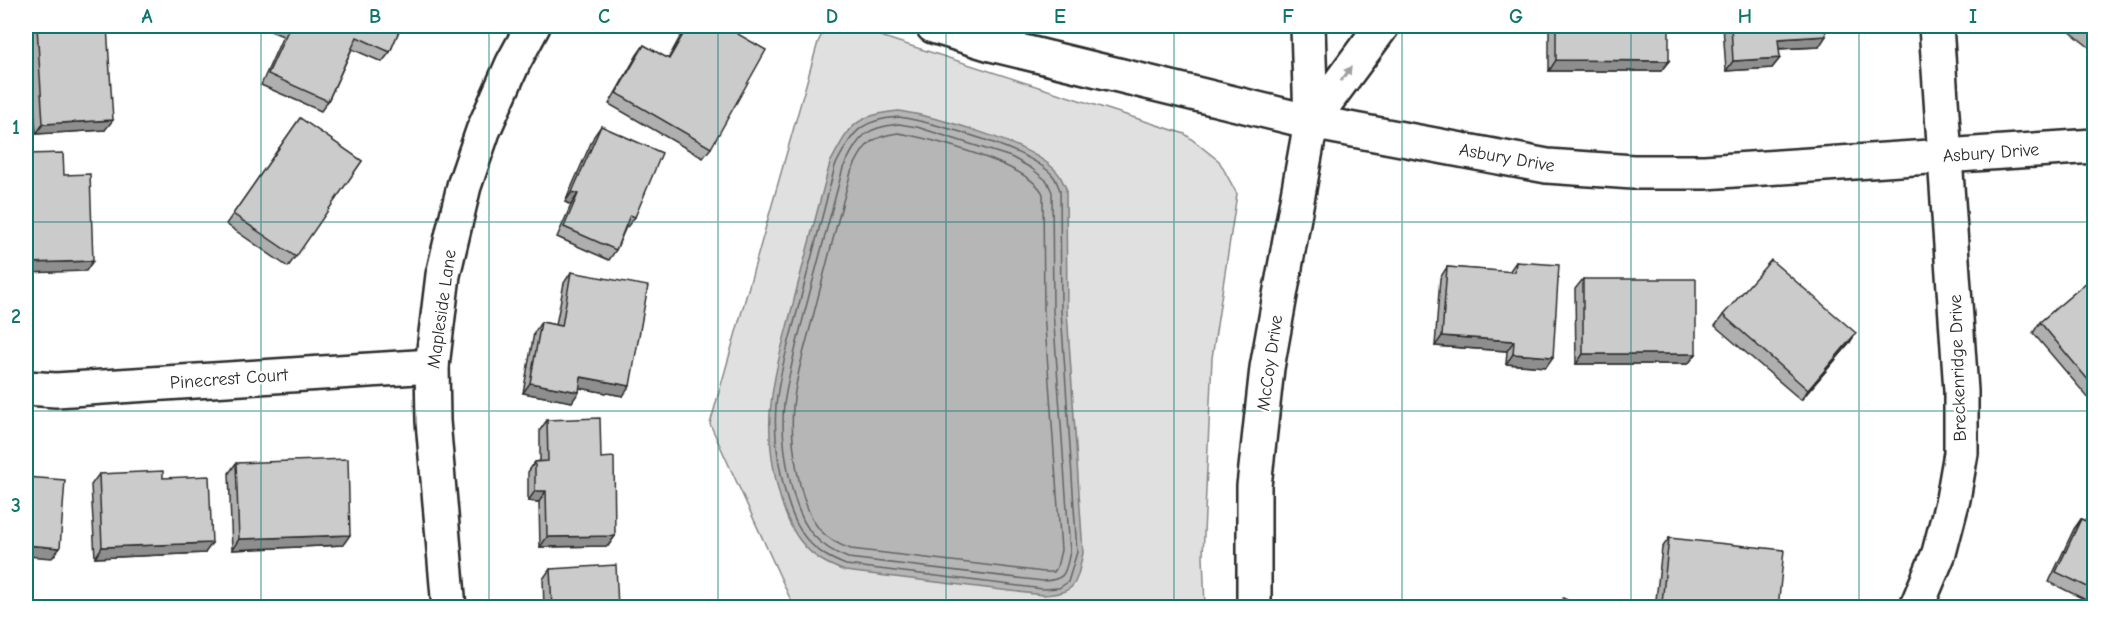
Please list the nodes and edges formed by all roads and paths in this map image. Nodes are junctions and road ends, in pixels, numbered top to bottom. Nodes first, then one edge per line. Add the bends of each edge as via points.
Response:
1 (534, 26) edge
2 (933, 26) edge
3 (1308, 26) edge
4 (1382, 26) edge
5 (1936, 26) edge
6 (1311, 122) junction
7 (2094, 146) edge
8 (1945, 157) junction
9 (432, 366) junction
10 (26, 388) edge
11 (449, 608) edge
12 (1254, 608) edge
13 (1916, 608) edge

1 - 9 street, Mapleside Lane via 513,63 464,186 443,275
2 - 6 street, Asbury Drive via 991,44
3 - 6 street, McCoy Drive
6 -> 4 street, McCoy Drive
5 - 8 street, Breckenridge Drive
6 - 8 street, Asbury Drive via 1547,166 1633,172 1705,172
6 - 12 street, McCoy Drive via 1267,368 1254,486
7 - 8 street, Asbury Drive
8 - 13 street, Breckenridge Drive via 1961,391 1961,453 1939,553
9 - 10 street, Pinecrest Court via 56,390
9 - 11 street, Mapleside Lane

